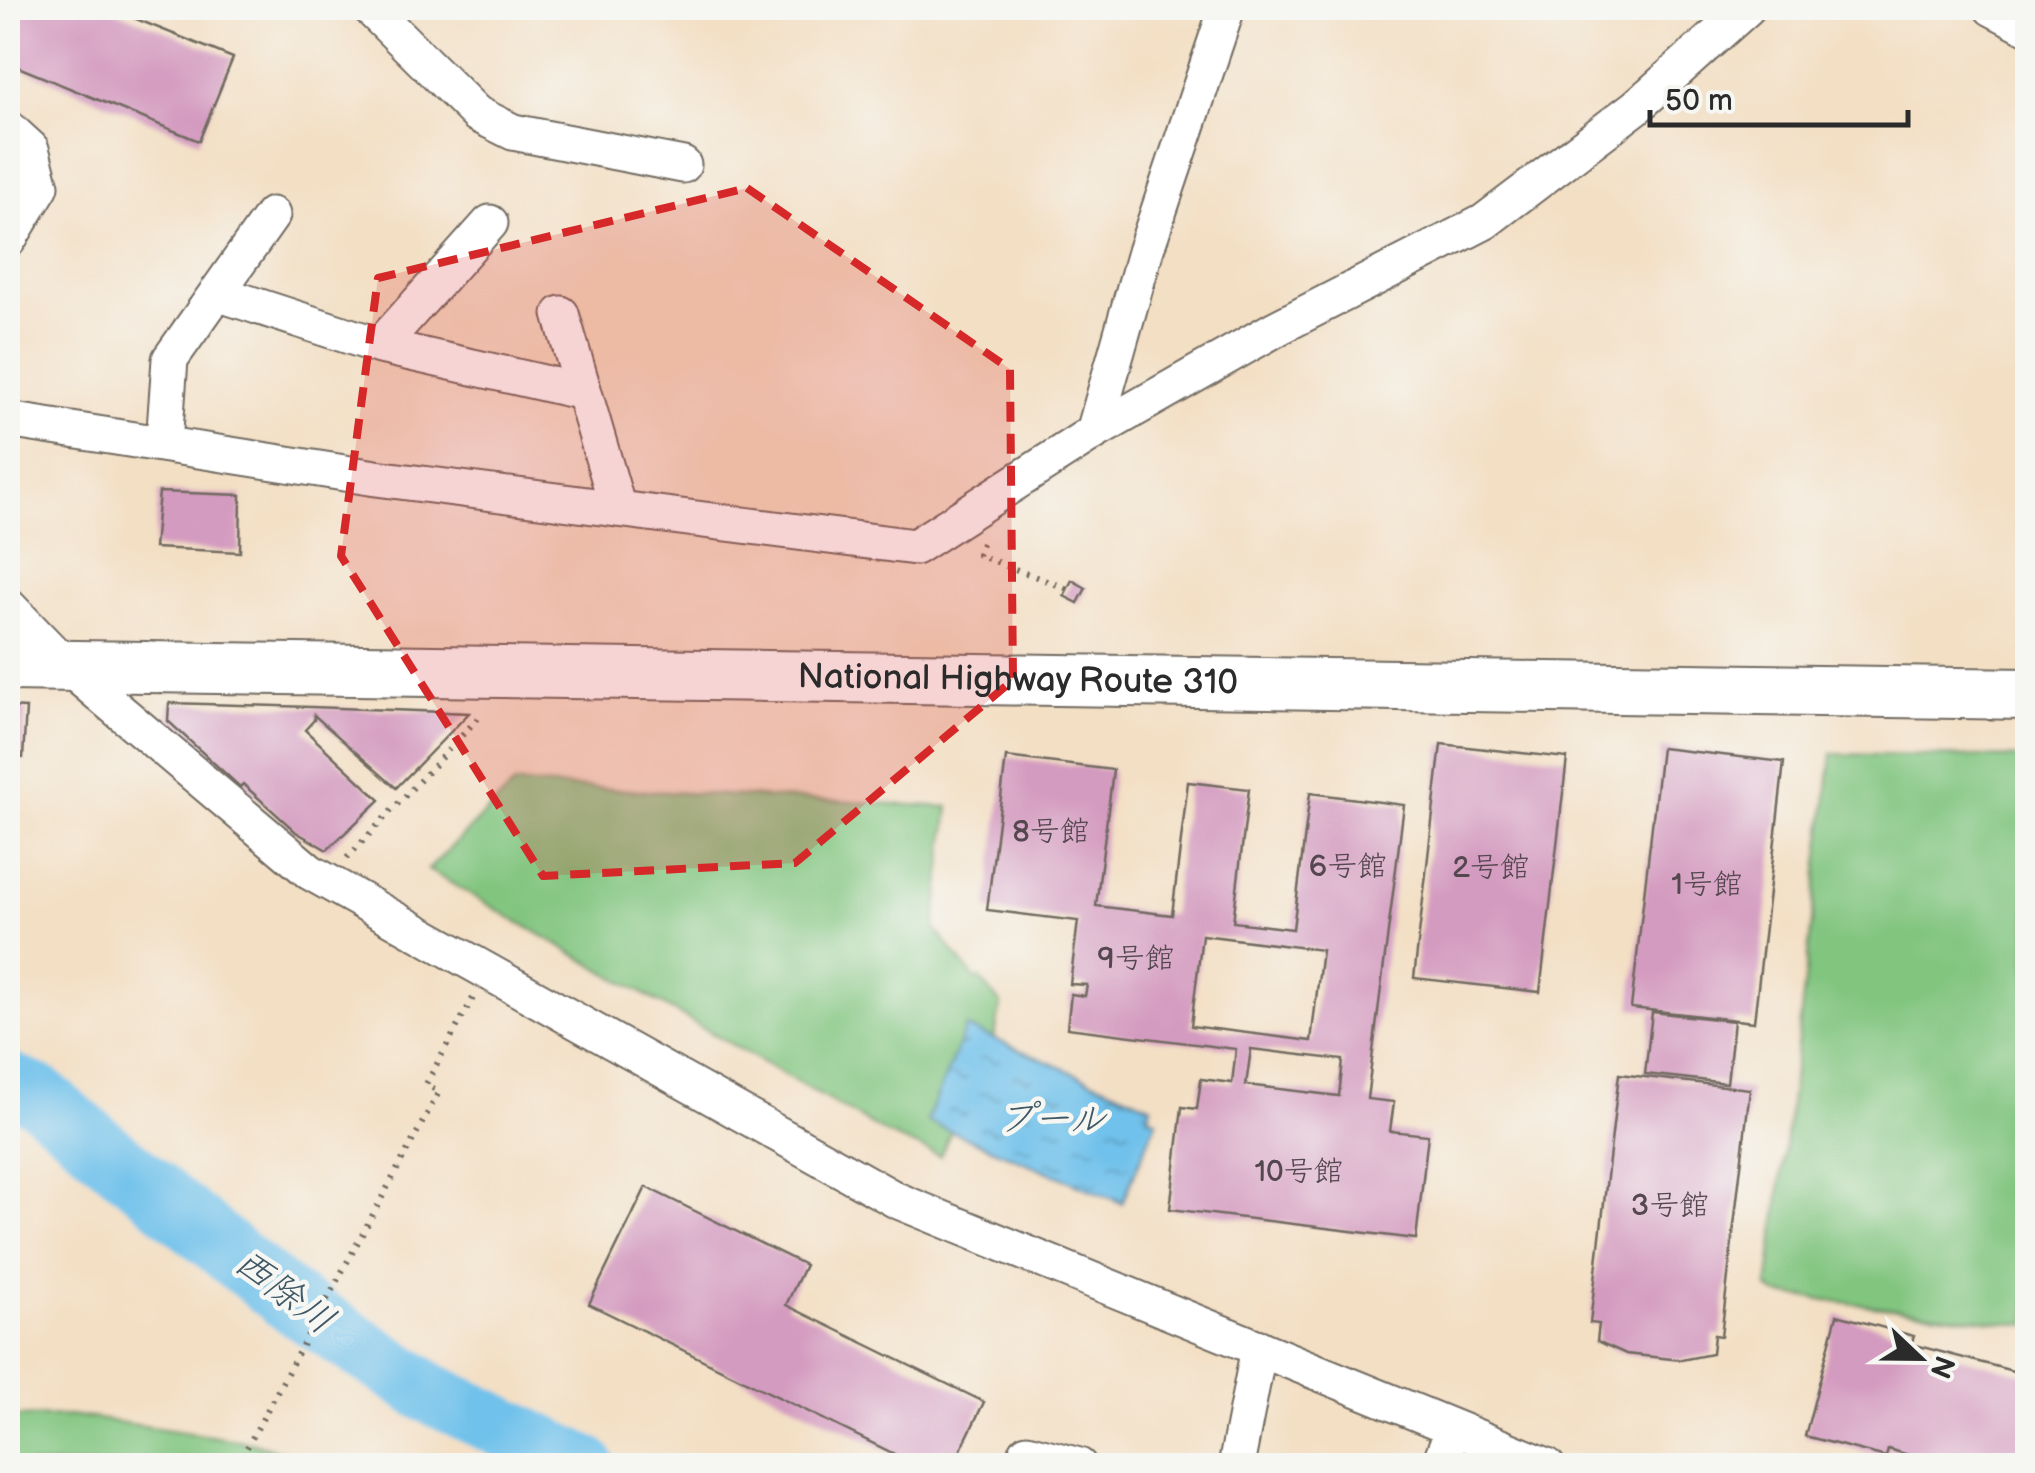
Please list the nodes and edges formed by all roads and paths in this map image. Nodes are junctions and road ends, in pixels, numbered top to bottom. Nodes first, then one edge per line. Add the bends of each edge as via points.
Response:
1 (370, 8) edge
2 (1227, 8) edge
3 (1747, 8) edge
4 (1992, 8) edge
5 (2028, 27) edge
6 (8, 128) edge
7 (683, 164) dead end
8 (272, 215) dead end
9 (490, 222) dead end
10 (8, 240) edge
11 (218, 293) junction
12 (561, 314) dead end
13 (380, 346) junction
14 (584, 392) junction
15 (8, 420) edge
16 (1094, 432) junction
17 (164, 444) junction
18 (618, 509) junction
19 (978, 555) dead end
20 (1068, 588) dead end
21 (8, 606) edge
22 (8, 665) edge
23 (65, 665) junction
24 (2028, 694) edge
25 (456, 743) dead end
26 (325, 881) junction
27 (488, 970) junction
28 (1259, 1348) junction
29 (1453, 1428) junction
30 (1027, 1452) dead end
31 (237, 1466) edge
32 (1079, 1466) edge
33 (1236, 1466) edge
34 (1439, 1466) edge
35 (1547, 1466) edge

1 - 7 street via 478,114 513,132
2 - 16 street via 1145,252
3 - 16 street via 1636,108 1484,222
4 - 5 street
6 - 10 street via 31,150 41,186
8 - 11 street
9 - 13 street
11 - 13 street
11 - 17 street via 170,359
12 - 14 street
13 - 14 street
14 - 18 street
15 - 17 street
16 - 18 street via 914,547
17 - 18 street
19 - 20 path
21 - 23 street
22 - 23 highway, National Highway Route 310
23 - 24 highway, National Highway Route 310
23 - 26 street
25 - 26 path
26 - 27 street
27 - 28 street via 896,1200
27 - 31 path via 426,1084 439,1092
28 - 29 street
28 - 33 street
29 - 34 street
29 - 35 street
30 - 32 street

